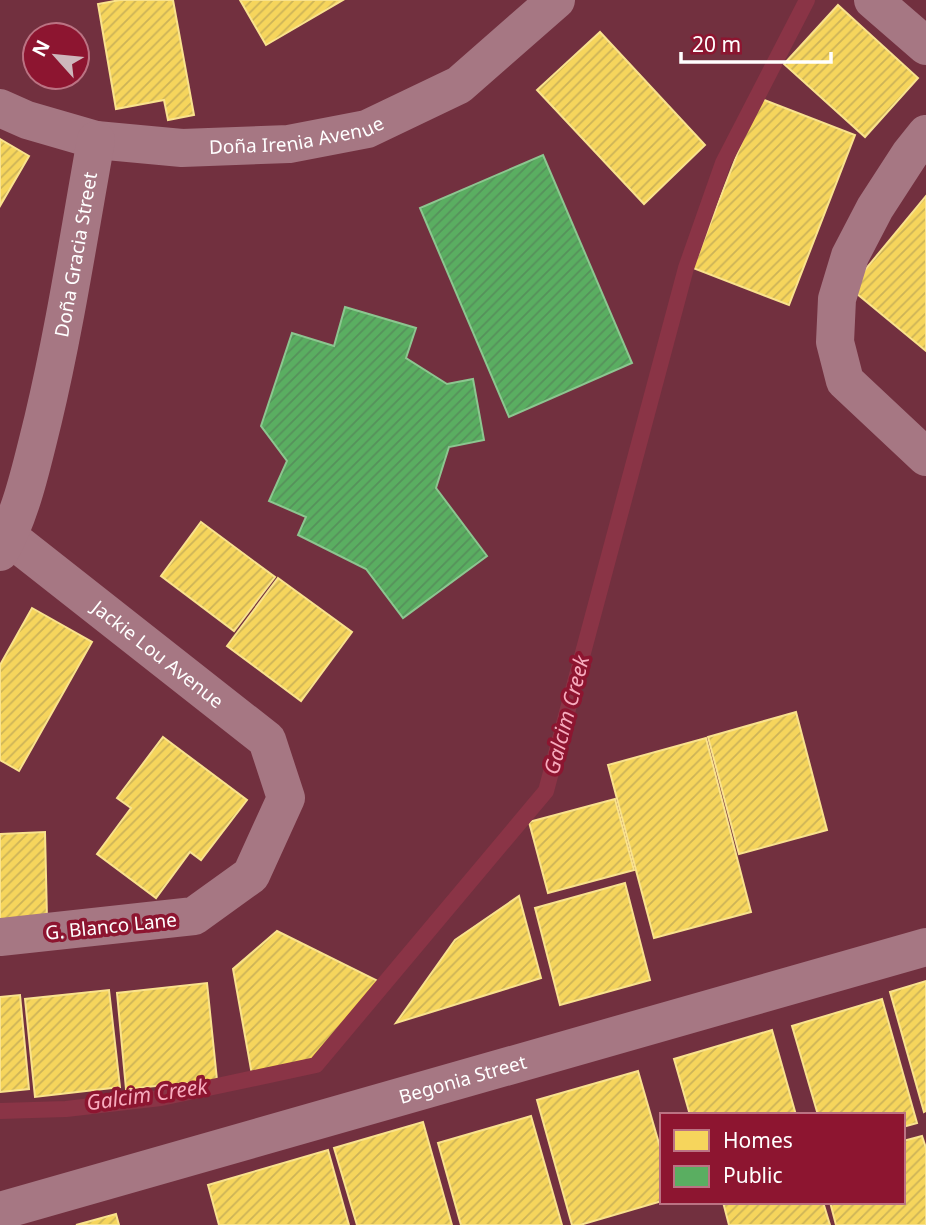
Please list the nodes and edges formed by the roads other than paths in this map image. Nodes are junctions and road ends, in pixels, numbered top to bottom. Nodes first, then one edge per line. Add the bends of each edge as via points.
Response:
1 (556, 0) edge
2 (873, 0) edge
3 (926, 46) edge
4 (0, 108) edge
5 (926, 134) edge
6 (96, 141) junction
7 (926, 457) edge
8 (3, 539) edge
9 (286, 798) joint
10 (0, 937) edge
11 (926, 947) edge
12 (0, 1212) edge

1 - 6 street, Doña Irenia Avenue via 459,85 367,128 276,144 182,148
2 - 3 street
4 - 6 street, Doña Irenia Avenue
5 - 7 street via 874,208 850,256 837,299 835,342 845,381
6 - 8 street, Doña Gracia Street via 55,369 32,465
8 - 9 street, Jackie Lou Avenue via 267,740
9 - 10 street, G. Blanco Lane via 251,876 194,916
11 - 12 street, Begonia Street

